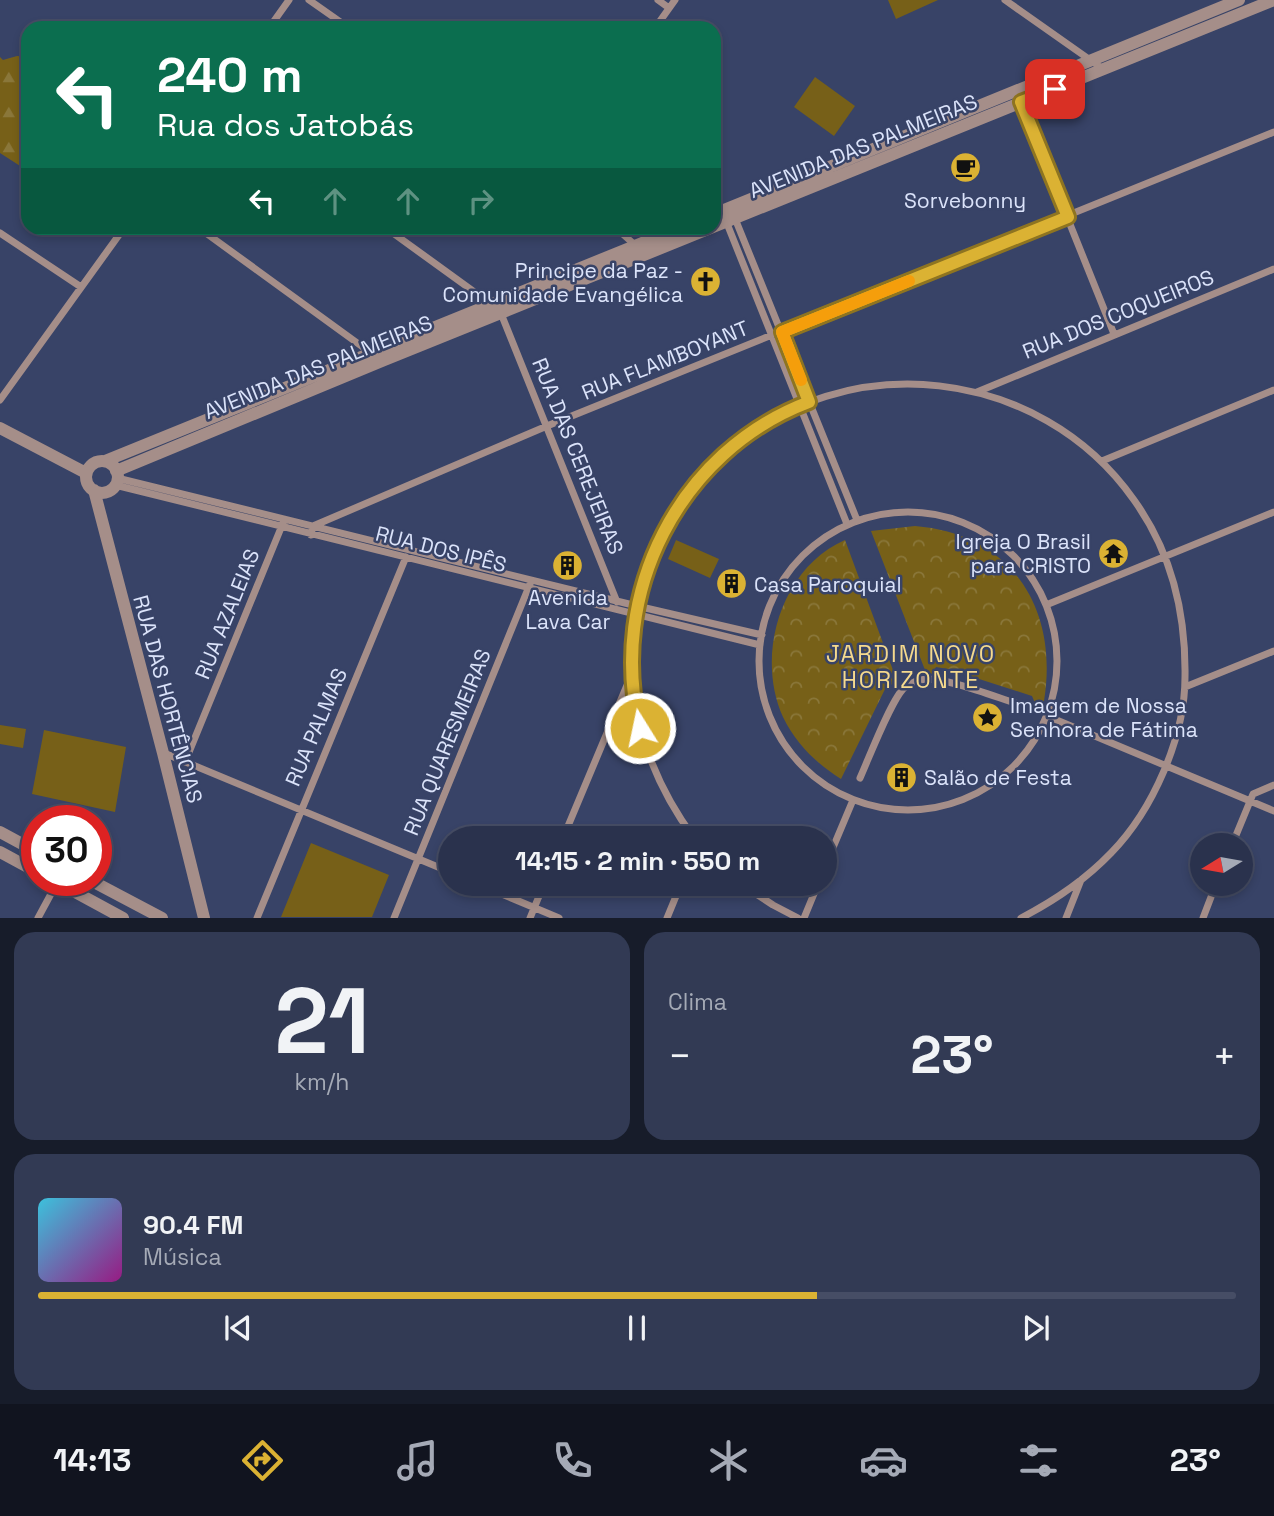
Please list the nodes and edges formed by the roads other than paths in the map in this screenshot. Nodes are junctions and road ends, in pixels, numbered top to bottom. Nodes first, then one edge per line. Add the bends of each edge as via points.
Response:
1 (289, 0) edge
2 (309, 0) edge
3 (658, 0) edge
4 (675, 0) edge
5 (1005, 0) edge
6 (1239, 0) edge
7 (1274, 0) edge
8 (669, 8) junction
9 (274, 21) edge
10 (339, 21) edge
11 (660, 21) edge
12 (1090, 60) junction
13 (1103, 69) junction
14 (1026, 96) junction
15 (1274, 132) edge
16 (726, 214) edge
17 (1068, 217) junction
18 (0, 233) edge
19 (119, 235) edge
20 (210, 235) edge
21 (396, 235) edge
22 (624, 235) edge
23 (661, 235) edge
24 (675, 235) edge
25 (635, 245) junction
26 (1274, 269) edge
27 (81, 287) junction
28 (497, 308) junction
29 (782, 332) junction
30 (1114, 334) junction
31 (772, 335) junction
32 (377, 357) junction
33 (1274, 390) edge
34 (976, 392) junction
35 (0, 400) edge
36 (809, 402) junction
37 (800, 405) junction
38 (547, 426) junction
39 (0, 428) edge
40 (105, 461) junction
41 (1102, 461) junction
42 (86, 474) junction
43 (116, 478) junction
44 (94, 490) junction
45 (1274, 512) edge
46 (285, 519) junction
47 (857, 520) junction
48 (847, 524) junction
49 (313, 526) junction
50 (281, 527) junction
51 (311, 535) junction
52 (409, 550) junction
53 (1165, 557) junction
54 (405, 558) junction
55 (532, 580) junction
56 (528, 589) junction
57 (617, 601) junction
58 (1046, 605) junction
59 (637, 606) junction
60 (621, 612) junction
61 (635, 616) junction
62 (762, 635) junction
63 (760, 645) junction
64 (1274, 651) edge
65 (632, 674) junction
66 (1185, 687) junction
67 (1028, 708) dead end
68 (1047, 716) junction
69 (163, 753) junction
70 (185, 762) junction
71 (1165, 766) junction
72 (860, 778) dead end
73 (1274, 785) edge
74 (853, 800) junction
75 (1250, 801) junction
76 (300, 811) junction
77 (1274, 811) edge
78 (568, 826) edge
79 (685, 826) edge
80 (0, 832) edge
81 (1237, 833) edge
82 (837, 838) edge
83 (21, 843) edge
84 (0, 852) edge
85 (419, 859) junction
86 (21, 863) edge
87 (438, 867) edge
88 (1081, 879) junction
89 (112, 892) edge
90 (49, 896) edge
91 (83, 896) edge
92 (507, 896) edge
93 (539, 896) edge
94 (676, 896) edge
95 (759, 896) edge
96 (813, 896) edge
97 (1211, 896) edge
98 (534, 907) junction
99 (38, 918) edge
100 (123, 918) edge
101 (162, 918) edge
102 (204, 918) edge
103 (257, 918) edge
104 (394, 918) edge
105 (530, 918) edge
106 (559, 918) edge
107 (667, 918) edge
108 (798, 918) edge
109 (804, 918) edge
110 (1021, 918) edge
111 (1066, 918) edge
112 (1203, 918) edge

1 - 9 street
2 - 10 street
3 - 8 street
4 - 8 street
5 - 12 street
6 - 12 street, AVENIDA DAS PALMEIRAS
7 - 13 street, AVENIDA DAS PALMEIRAS
8 - 11 street
12 - 13 street
12 - 14 street, AVENIDA DAS PALMEIRAS
13 - 14 street, AVENIDA DAS PALMEIRAS
14 - 16 street, AVENIDA DAS PALMEIRAS
14 - 17 street
15 - 17 street, RUA FLAMBOYANT
16 - 29 street
16 - 31 street
17 - 29 street, RUA FLAMBOYANT
17 - 30 street
18 - 27 street
19 - 27 street
20 - 32 street
21 - 28 street
22 - 25 street
23 - 25 street, AVENIDA DAS PALMEIRAS
24 - 28 street, AVENIDA DAS PALMEIRAS
25 - 28 street, AVENIDA DAS PALMEIRAS
26 - 30 street, RUA DOS COQUEIROS
27 - 35 street
28 - 32 street, AVENIDA DAS PALMEIRAS
28 - 38 street, RUA DAS CEREJEIRAS
29 - 31 street, RUA FLAMBOYANT
29 - 36 street
30 - 34 street, RUA DOS COQUEIROS
31 - 37 street
31 - 38 street, RUA FLAMBOYANT
32 - 40 street, AVENIDA DAS PALMEIRAS
32 - 43 street, AVENIDA DAS PALMEIRAS
33 - 41 street
34 - 36 street via 892,384
34 - 41 street via 1044,418
36 - 37 street
36 - 47 street
37 - 48 street
37 - 59 street via 738,442 688,493 656,547
38 - 49 street, RUA FLAMBOYANT
38 - 57 street, RUA DAS CEREJEIRAS
39 - 42 street
40 - 42 street via 92,464
40 - 43 street
41 - 53 street via 1134,500
42 - 44 street via 87,484
43 - 44 street via 107,492
43 - 46 street, RUA DOS IPÊS
43 - 50 street, RUA DOS IPÊS
44 - 69 street, RUA DAS HORTÊNCIAS
45 - 53 street
46 - 49 street, RUA DOS IPÊS
46 - 50 street, RUA AZALEIAS
47 - 48 street
47 - 58 street via 914,512 971,526 1016,558
48 - 62 street via 792,568 769,609
49 - 51 street
49 - 52 street, RUA DOS IPÊS
50 - 51 street, RUA DOS IPÊS
50 - 70 street, RUA AZALEIAS
51 - 54 street, RUA DOS IPÊS
52 - 54 street, RUA PALMAS
52 - 55 street, RUA DOS IPÊS
53 - 58 street
53 - 66 street via 1185,634
54 - 56 street, RUA DOS IPÊS
54 - 76 street, RUA PALMAS
55 - 56 street, RUA QUARESMEIRAS
55 - 57 street, RUA DOS IPÊS
56 - 60 street, RUA DOS IPÊS
56 - 85 street, RUA QUARESMEIRAS
57 - 59 street, RUA DOS IPÊS
57 - 60 street, RUA DAS CEREJEIRAS
58 - 68 street via 1057,660
59 - 61 street
59 - 62 street, RUA DOS IPÊS
60 - 61 street, RUA DOS IPÊS
61 - 63 street, RUA DOS IPÊS
61 - 65 street
62 - 63 street
63 - 74 street via 763,692 781,737 812,774
64 - 66 street
65 - 78 street
65 - 79 street via 644,746
66 - 71 street
67 - 72 street via 944,681 920,680 903,689
68 - 71 street
68 - 74 street via 1016,765 968,798 911,810
69 - 70 street
69 - 102 street, RUA DAS HORTÊNCIAS
70 - 76 street
71 - 75 street
71 - 88 street via 1143,812 1112,852
73 - 75 street via 1253,794
74 - 82 street
75 - 77 street
75 - 81 street
76 - 85 street
76 - 103 street, RUA PALMAS
80 - 83 street
84 - 86 street
85 - 87 street
85 - 104 street, RUA QUARESMEIRAS
88 - 110 street
88 - 111 street
89 - 101 street
90 - 99 street
91 - 100 street
92 - 98 street
93 - 98 street
94 - 107 street
95 - 108 street
96 - 109 street
97 - 112 street
98 - 105 street
98 - 106 street

